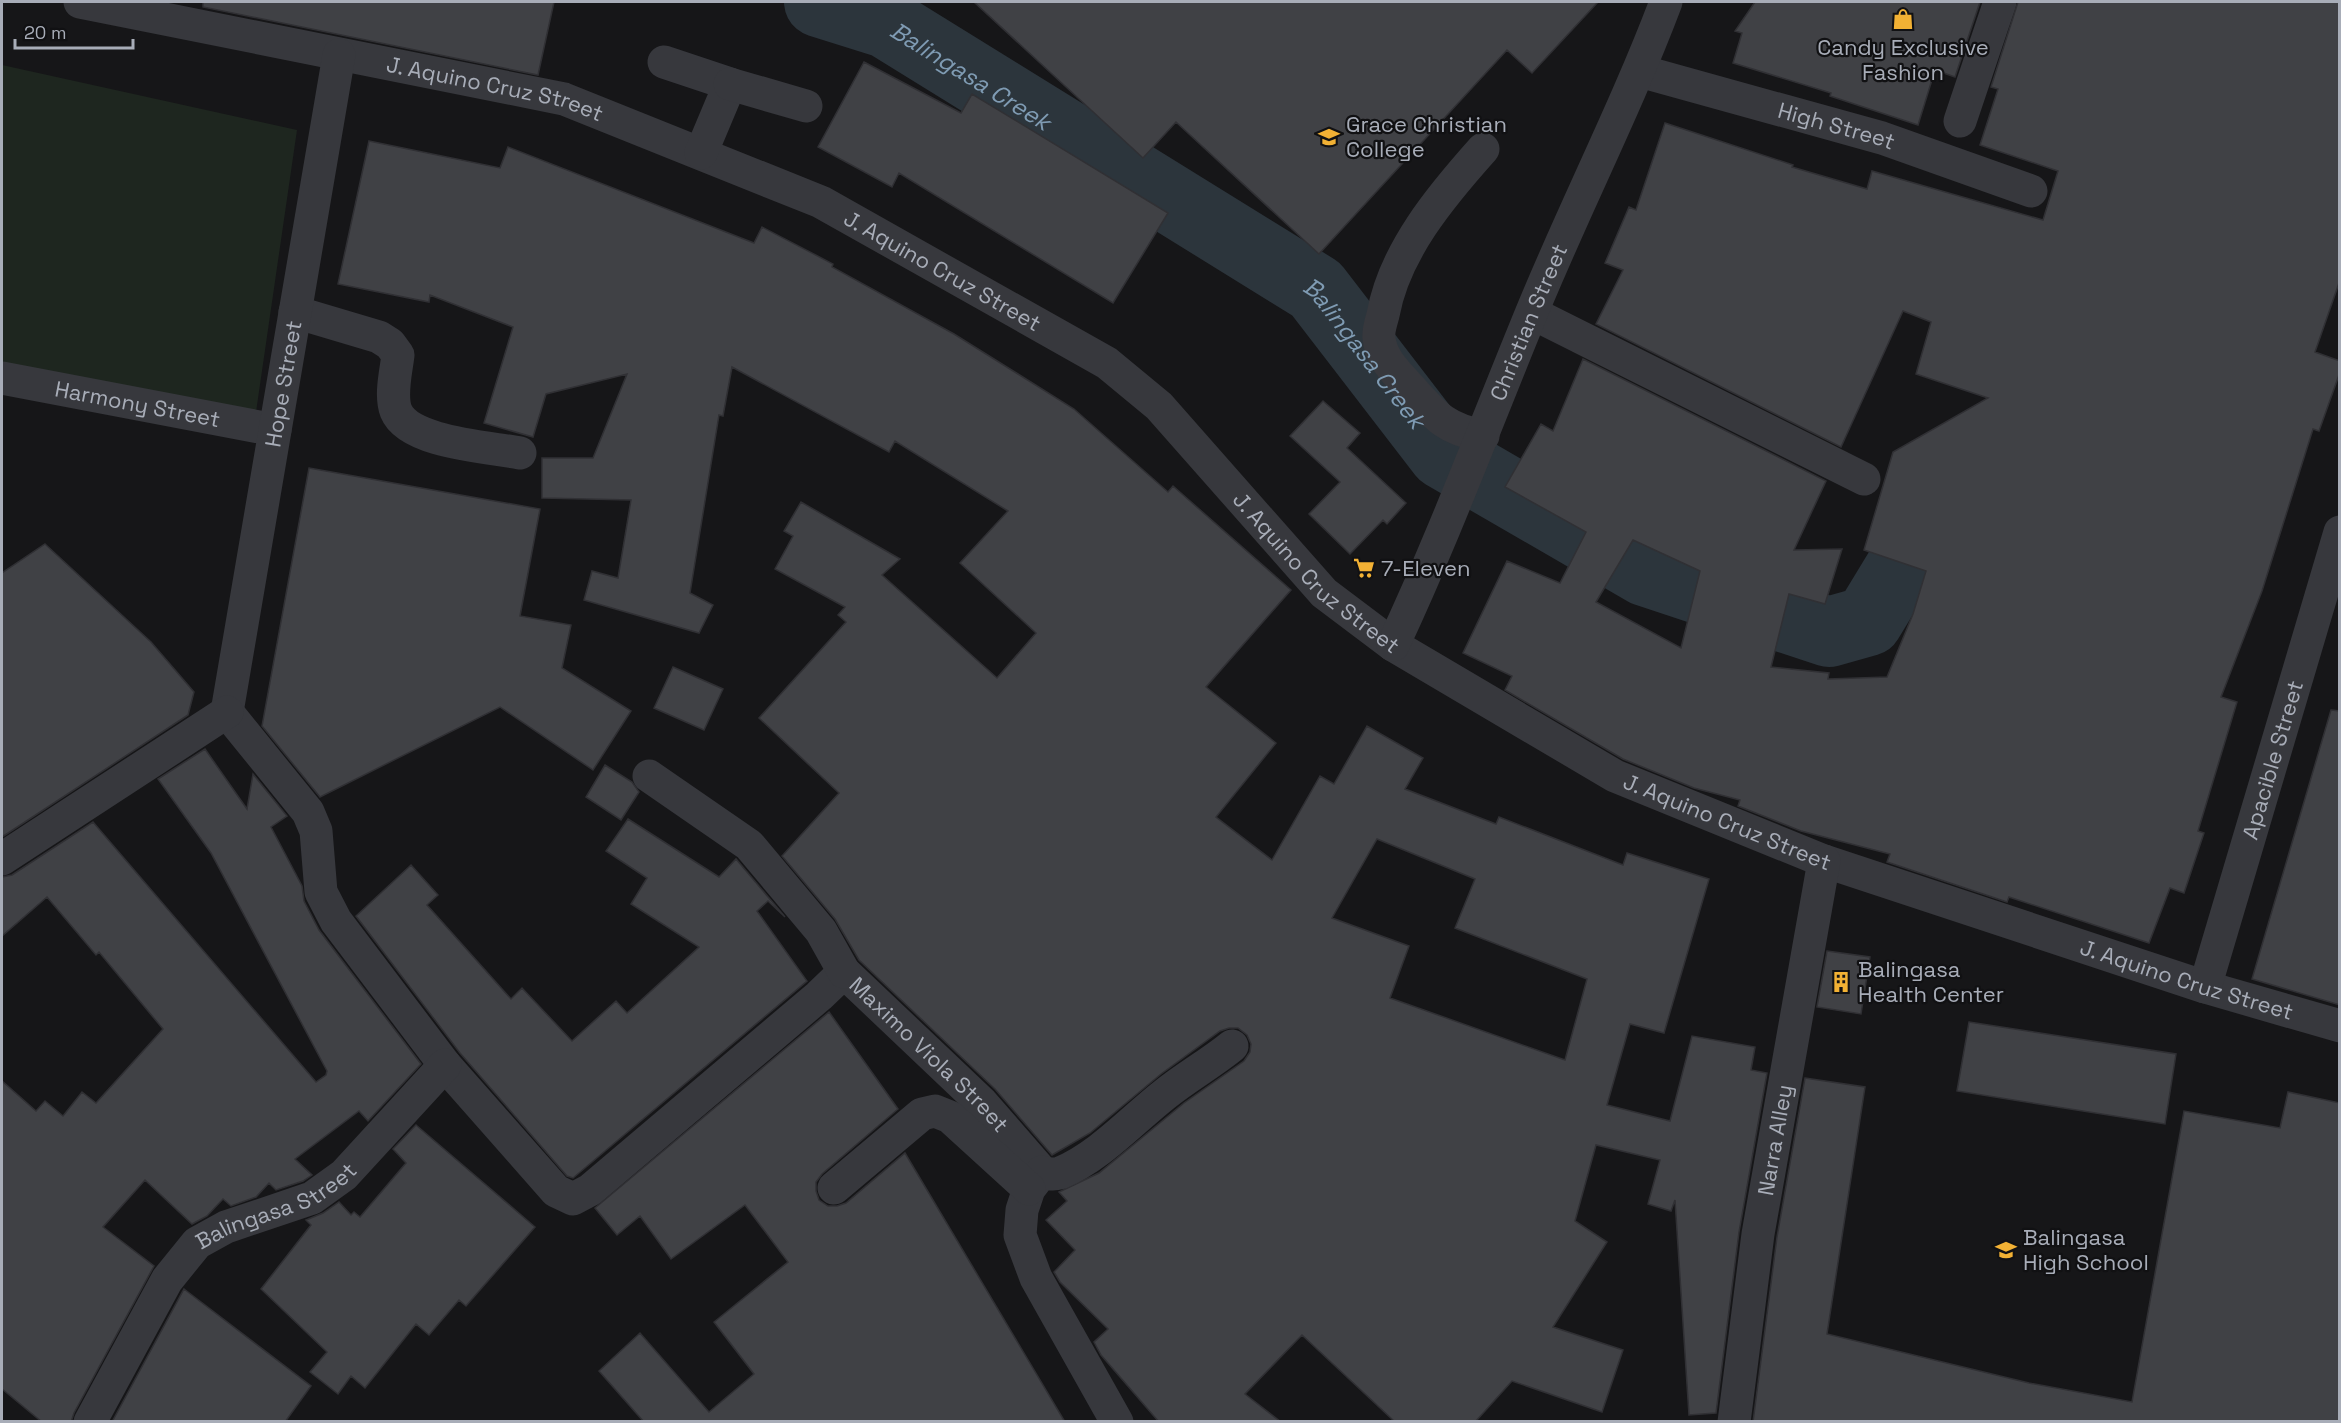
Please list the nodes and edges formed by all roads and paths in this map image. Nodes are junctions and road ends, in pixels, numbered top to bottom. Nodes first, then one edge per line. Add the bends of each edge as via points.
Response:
1 (80, 2) edge
2 (1666, 2) edge
3 (2000, 2) edge
4 (339, 55) junction
5 (664, 62) dead end
6 (1640, 71) junction
7 (730, 84) junction
8 (806, 106) dead end
9 (1960, 121) dead end
10 (1483, 149) dead end
11 (700, 153) junction
12 (2031, 191) dead end
13 (295, 312) junction
14 (1532, 313) junction
15 (2, 378) edge
16 (275, 430) junction
17 (1480, 444) junction
18 (520, 453) dead end
19 (1864, 478) dead end
20 (2340, 532) edge
21 (1393, 645) junction
22 (227, 712) junction
23 (649, 777) dead end
24 (2, 859) edge
25 (1824, 861) junction
26 (844, 972) junction
27 (2205, 987) junction
28 (2340, 1026) edge
29 (1232, 1046) dead end
30 (445, 1065) junction
31 (1036, 1180) junction
32 (834, 1188) dead end
33 (90, 1422) edge
34 (1117, 1422) edge
35 (1734, 1422) edge

1 - 4 street, J. Aquino Cruz Street
2 - 6 street, Christian Street
3 - 9 street
4 - 11 street, J. Aquino Cruz Street via 564,99
4 - 13 street, Hope Street
5 - 7 street
6 - 12 street, High Street via 1882,138
6 - 14 street, Christian Street
7 - 8 street
7 - 11 street
10 - 17 street via 1447,189 1415,238 1387,290 1379,338 1386,361 1443,423
11 - 21 street, J. Aquino Cruz Street via 821,202 1107,363 1159,406 1324,593
13 - 16 street, Hope Street
13 - 18 street via 379,337 390,344 398,355 396,412 408,426 432,437
14 - 17 street, Christian Street
14 - 19 street
15 - 16 street, Harmony Street
16 - 22 street, Hope Street
17 - 21 street, Christian Street
20 - 27 street, Apacible Street
21 - 25 street, J. Aquino Cruz Street via 1615,776
22 - 24 street
22 - 30 street via 308,812 316,831 321,892 331,914
23 - 26 street via 749,845 820,931
25 - 27 street, J. Aquino Cruz Street
25 - 35 street, Narra Alley via 1758,1234
26 - 30 street, Maximo Viola Street via 590,1190 573,1199 556,1191
26 - 31 street, Maximo Viola Street via 982,1103
27 - 28 street, J. Aquino Cruz Street
29 - 31 street via 1073,1166
30 - 33 street, Balingasa Street via 328,1188 305,1201 226,1227 197,1244 167,1280
31 - 32 street via 950,1117 935,1111 922,1114
31 - 34 street via 1020,1235 1036,1278

